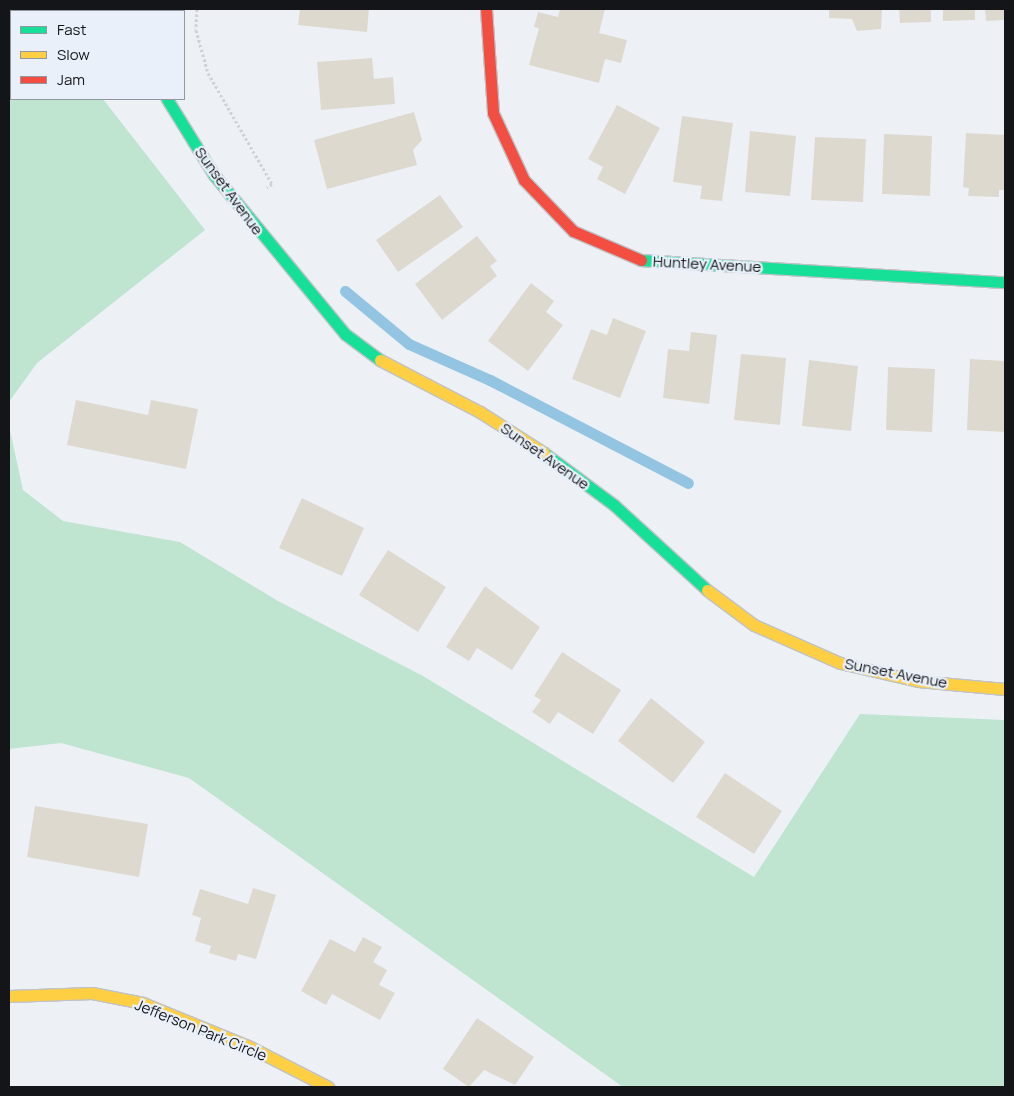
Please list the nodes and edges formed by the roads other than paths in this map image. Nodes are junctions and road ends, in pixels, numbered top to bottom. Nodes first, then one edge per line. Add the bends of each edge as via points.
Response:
1 (486, 9) edge
2 (167, 100) edge
3 (1005, 282) edge
4 (1005, 689) edge
5 (9, 996) edge
6 (328, 1087) edge

1 - 3 street, Huntley Avenue via 484,31 493,113 524,180 573,231 646,262
2 - 4 street, Sunset Avenue via 238,206 345,334 379,358 480,412 556,460 614,505 704,588 754,624 798,648 840,663 918,681
5 - 6 street, Jefferson Park Circle via 92,993 143,1003 248,1046

